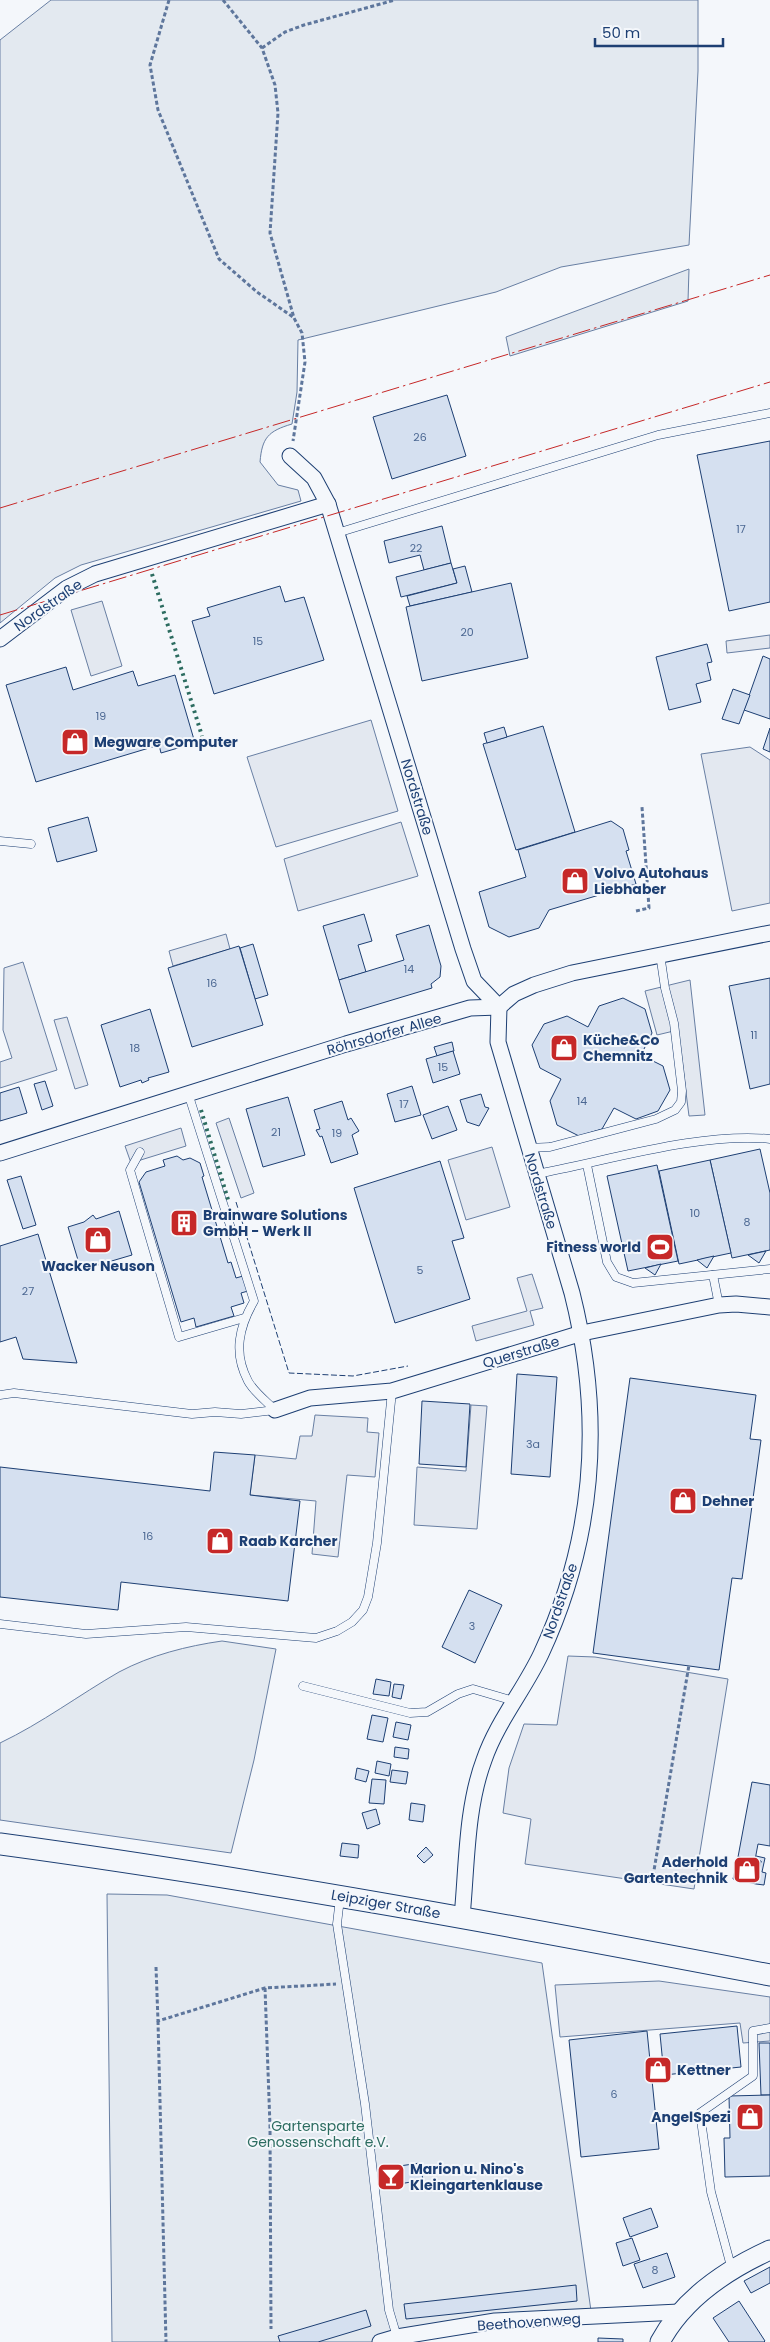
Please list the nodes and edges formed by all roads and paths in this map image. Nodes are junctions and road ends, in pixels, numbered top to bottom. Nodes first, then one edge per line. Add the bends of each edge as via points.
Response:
1 (170, 0) edge
2 (222, 0) edge
3 (395, 0) edge
4 (262, 48) junction
5 (294, 318) junction
6 (770, 413) edge
7 (290, 456) joint
8 (328, 504) junction
9 (337, 533) junction
10 (0, 639) edge
11 (642, 807) dead end
12 (0, 841) edge
13 (31, 844) dead end
14 (636, 911) dead end
15 (770, 933) edge
16 (660, 954) junction
17 (500, 1007) junction
18 (188, 1093) junction
19 (770, 1139) edge
20 (528, 1148) junction
21 (140, 1152) dead end
22 (0, 1153) edge
23 (587, 1165) junction
24 (536, 1174) junction
25 (770, 1268) edge
26 (713, 1275) junction
27 (719, 1305) junction
28 (770, 1307) edge
29 (244, 1318) junction
30 (582, 1333) junction
31 (392, 1391) junction
32 (0, 1395) edge
33 (275, 1410) junction
34 (0, 1624) edge
35 (689, 1665) dead end
36 (303, 1686) dead end
37 (514, 1701) junction
38 (0, 1844) edge
39 (652, 1882) dead end
40 (340, 1896) junction
41 (462, 1916) junction
42 (156, 1967) dead end
43 (770, 1975) edge
44 (347, 1984) junction
45 (264, 1988) junction
46 (158, 2021) junction
47 (770, 2028) edge
48 (770, 2250) edge
49 (732, 2270) junction
50 (679, 2312) junction
51 (272, 2330) dead end
52 (397, 2337) junction
53 (166, 2342) edge
54 (380, 2342) edge
55 (660, 2342) edge

1 - 5 path via 150,65 158,110 219,259
2 - 4 path
3 - 4 path via 304,25 286,32
4 - 5 path via 275,85 278,113 270,233
5 - 7 path via 302,333 305,362
6 - 9 lane via 658,435
7 - 8 street, Nordstraße via 314,478
8 - 9 street, Nordstraße
8 - 10 street, Nordstraße via 95,574 67,588
9 - 17 street, Nordstraße via 474,982
11 - 14 path via 649,908
12 - 13 lane
15 - 16 street
16 - 17 street via 572,973 534,985 514,994
16 - 20 lane via 674,1023 681,1102 675,1110 656,1119 550,1147
17 - 18 street, Röhrsdorfer Allee via 470,1008
17 - 20 street, Nordstraße via 498,1042
18 - 22 street, Röhrsdorfer Allee
18 - 29 lane via 254,1301
19 - 23 lane via 744,1136
20 - 24 street, Nordstraße
21 - 29 lane via 130,1170 179,1337
23 - 24 lane
23 - 26 lane via 607,1262 616,1277 633,1283
24 - 30 street, Nordstraße
25 - 26 lane
26 - 27 lane
27 - 28 street, Querstraße
27 - 30 street, Querstraße
29 - 33 lane via 238,1343 240,1360 249,1383
30 - 31 street, Querstraße
30 - 37 street, Nordstraße via 591,1406 589,1476 580,1544 541,1654
31 - 33 street, Querstraße via 310,1398
31 - 34 lane via 377,1543 368,1597 363,1610 337,1631 316,1638 186,1626 86,1634
32 - 33 lane via 14,1393 192,1414
35 - 39 path
36 - 37 lane via 410,1713 427,1712 473,1689
37 - 41 street, Nordstraße via 491,1742 476,1789
38 - 40 main road, Leipziger Straße via 163,1866
40 - 41 main road, Leipziger Straße
40 - 44 lane via 338,1924
41 - 43 main road, Leipziger Straße
42 - 46 path
44 - 45 path
44 - 52 lane via 390,2310
45 - 46 path
45 - 51 path via 270,2126
46 - 53 path
47 - 49 lane via 752,2031 753,2076 700,2113 710,2192
48 - 49 street
49 - 50 street via 700,2292
50 - 52 street, Beethovenweg via 495,2321
50 - 55 street
52 - 54 street, Beethovenweg

